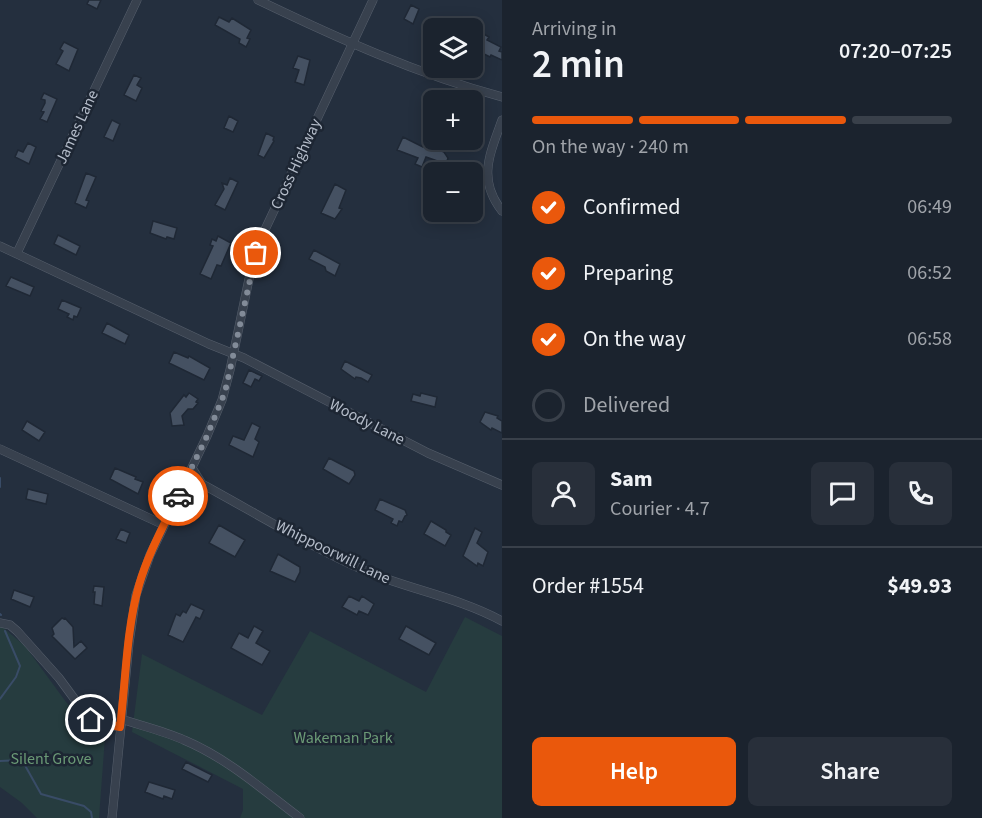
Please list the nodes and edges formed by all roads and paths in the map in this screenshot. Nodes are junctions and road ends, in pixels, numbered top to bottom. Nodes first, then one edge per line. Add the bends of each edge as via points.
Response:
1 (137, 0) edge
2 (258, 0) edge
3 (373, 0) edge
4 (353, 44) junction
5 (502, 97) edge
6 (502, 120) edge
7 (502, 211) edge
8 (0, 246) edge
9 (17, 253) junction
10 (234, 355) junction
11 (0, 449) edge
12 (192, 468) junction
13 (184, 483) junction
14 (202, 484) junction
15 (502, 485) edge
16 (164, 525) junction
17 (502, 621) edge
18 (0, 623) edge
19 (121, 723) junction
20 (112, 818) edge
21 (300, 818) edge

1 - 9 street, James Lane
2 - 4 street
3 - 4 street, Cross Highway
4 - 5 street via 433,76
4 - 10 street, Cross Highway via 262,236
6 - 7 street via 487,170 491,192
8 - 9 street, Woody Lane
9 - 10 street, Woody Lane
10 - 12 street, Cross Highway via 220,406
10 - 15 street, Woody Lane via 428,453
11 - 16 street
12 - 13 street, Cross Highway
12 - 14 street, Whippoorwill Lane
13 - 14 street, Whippoorwill Lane
13 - 16 street, Cross Highway
14 - 17 street, Whippoorwill Lane via 367,571
16 - 19 street, Cross Highway via 135,601
18 - 19 street via 17,631 87,717 100,723
19 - 20 street, Cross Highway
19 - 21 street via 183,739 205,750

